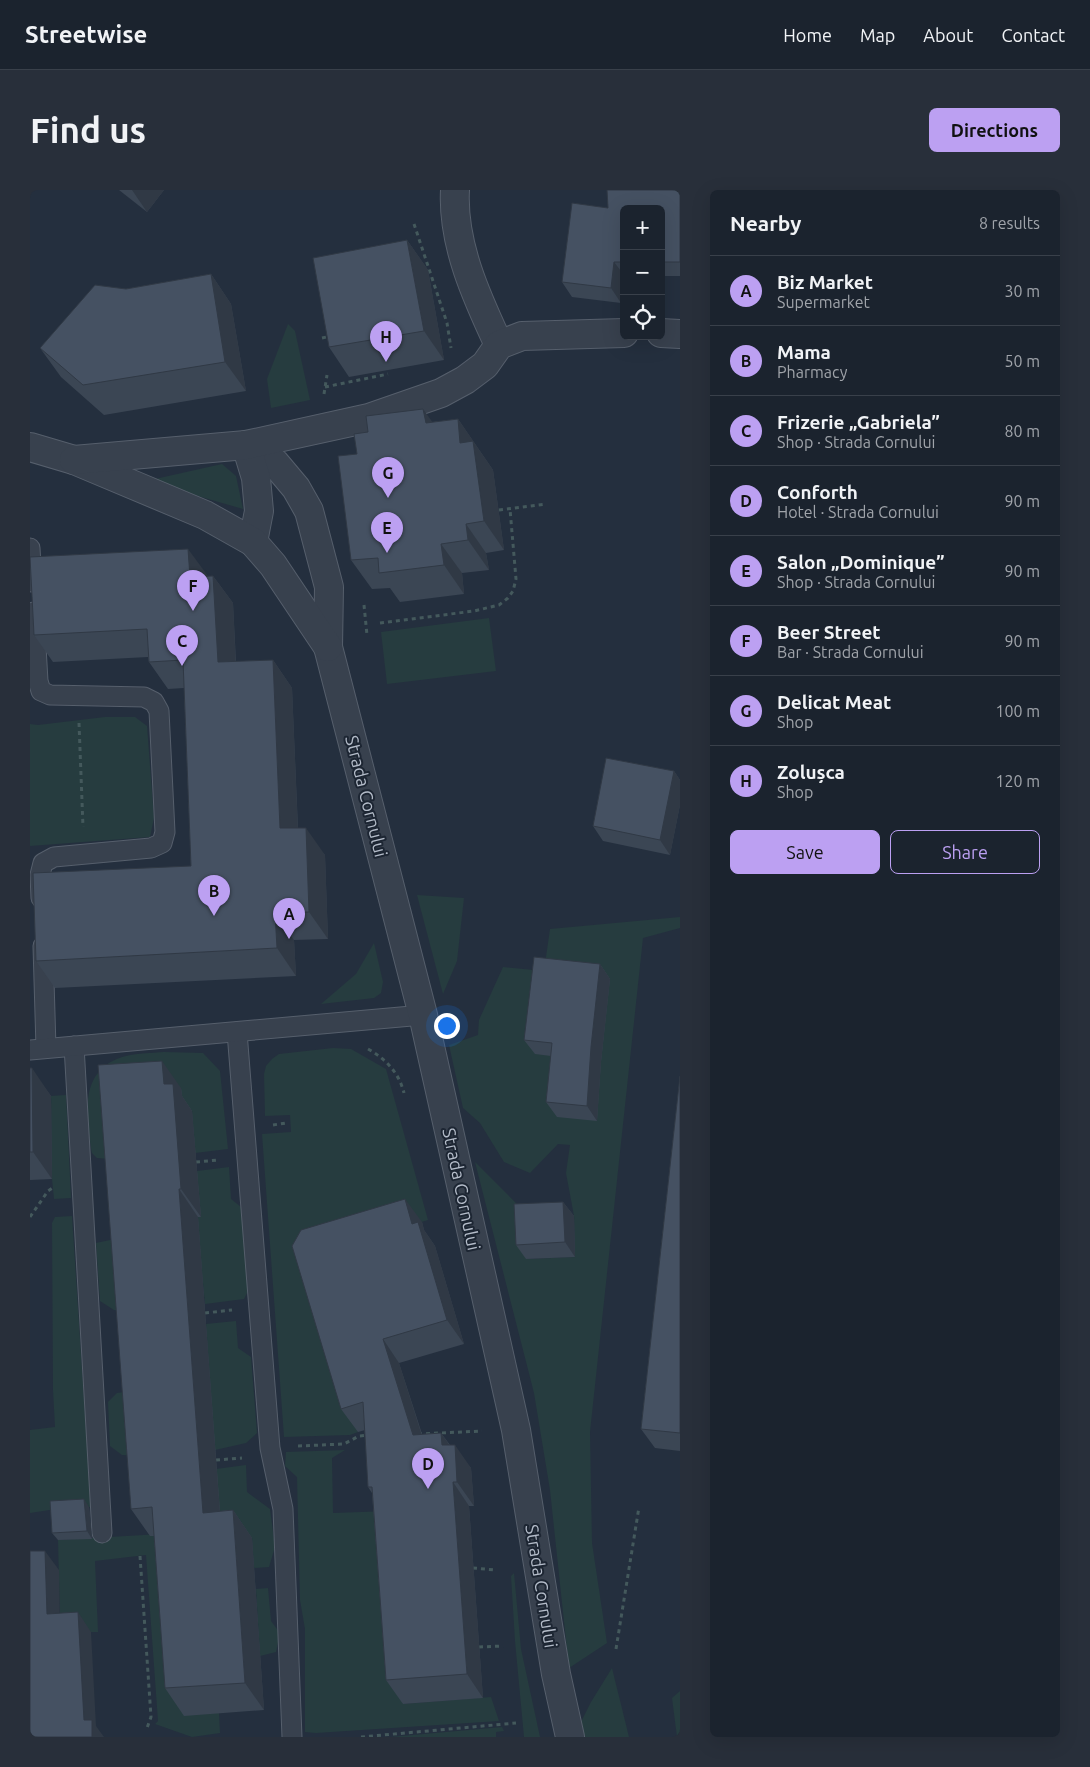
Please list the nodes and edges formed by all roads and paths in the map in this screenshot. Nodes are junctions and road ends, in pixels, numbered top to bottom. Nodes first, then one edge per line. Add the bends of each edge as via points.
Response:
1 (455, 190) edge
2 (414, 224) dead end
3 (620, 333) edge
4 (665, 333) edge
5 (680, 334) edge
6 (335, 335) edge
7 (322, 338) edge
8 (499, 345) junction
9 (453, 356) dead end
10 (392, 374) dead end
11 (325, 387) dead end
12 (246, 444) junction
13 (30, 447) edge
14 (74, 460) junction
15 (546, 504) dead end
16 (510, 509) junction
17 (499, 510) dead end
18 (253, 542) junction
19 (30, 548) edge
20 (363, 597) dead end
21 (380, 623) dead end
22 (367, 635) dead end
23 (328, 647) junction
24 (78, 695) junction
25 (84, 855) junction
26 (42, 912) edge
27 (42, 931) edge
28 (423, 1015) junction
29 (237, 1032) junction
30 (74, 1046) junction
31 (362, 1047) dead end
32 (38, 1049) edge
33 (400, 1072) dead end
34 (401, 1080) junction
35 (406, 1099) dead end
36 (516, 1430) junction
37 (409, 1434) edge
38 (369, 1436) edge
39 (270, 1448) junction
40 (639, 1507) dead end
41 (102, 1533) dead end
42 (140, 1556) dead end
43 (473, 1568) dead end
44 (495, 1570) dead end
45 (479, 1646) dead end
46 (503, 1646) dead end
47 (616, 1649) dead end
48 (516, 1723) dead end
49 (147, 1728) dead end
50 (292, 1737) edge
51 (361, 1737) edge
52 (570, 1737) edge

1 - 8 street via 459,239 478,300
2 - 9 path via 447,323
3 - 8 street via 522,336
4 - 5 street
6 - 7 path
8 - 12 street via 485,365 441,392 369,418
10 - 11 path
12 - 14 street
12 - 18 street via 256,478 259,511
12 - 23 street via 275,463 296,488 309,511 329,587
13 - 14 street
14 - 18 street via 205,514
15 - 16 path
16 - 17 path
16 - 21 path via 516,579 508,598 499,605 474,611
18 - 23 street via 273,565
19 - 24 lane via 40,686 50,695
20 - 22 path
23 - 28 street, Strada Cornului
24 - 25 path
24 - 25 lane via 144,697 154,702 159,711 165,816 162,843 151,848
25 - 26 lane via 54,857 43,863 40,875
27 - 32 lane
28 - 29 lane
28 - 36 street, Strada Cornului
29 - 30 lane
29 - 39 lane
30 - 32 lane
30 - 41 lane
31 - 34 path via 386,1061
33 - 34 path
34 - 35 path
36 - 37 path
36 - 52 street, Strada Cornului via 556,1674
38 - 39 path via 359,1436 344,1444
39 - 50 lane via 283,1509
40 - 47 path
42 - 49 path via 151,1717
43 - 44 path
45 - 46 path
48 - 51 path

